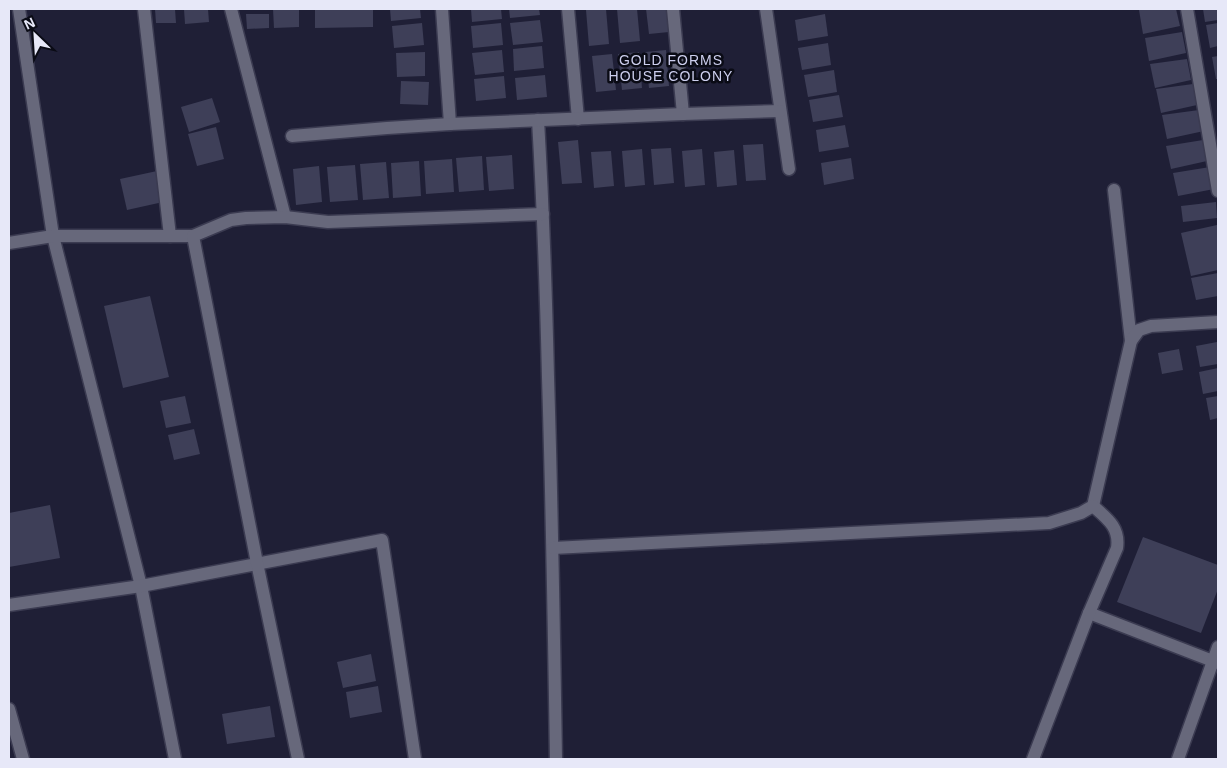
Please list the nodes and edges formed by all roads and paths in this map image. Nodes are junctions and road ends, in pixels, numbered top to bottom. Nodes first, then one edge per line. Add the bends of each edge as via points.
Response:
1 (18, 9) edge
2 (144, 9) edge
3 (231, 9) edge
4 (442, 9) edge
5 (568, 9) edge
6 (672, 9) edge
7 (766, 9) edge
8 (1187, 9) edge
9 (780, 111) junction
10 (683, 114) junction
11 (578, 119) junction
12 (538, 120) junction
13 (450, 124) junction
14 (292, 136) dead end
15 (788, 169) dead end
16 (1114, 190) dead end
17 (1218, 191) edge
18 (543, 214) junction
19 (285, 217) junction
20 (53, 236) junction
21 (170, 236) junction
22 (193, 236) junction
23 (9, 243) edge
24 (1218, 322) edge
25 (1131, 341) junction
26 (1093, 506) junction
27 (553, 548) junction
28 (257, 564) junction
29 (141, 586) junction
30 (9, 605) edge
31 (1089, 613) junction
32 (1218, 647) edge
33 (1216, 662) edge
34 (9, 709) edge
35 (23, 759) edge
36 (175, 759) edge
37 (298, 759) edge
38 (415, 759) edge
39 (556, 759) edge
40 (1033, 759) edge
41 (1178, 759) edge

1 - 20 street
2 - 21 street
3 - 19 street
4 - 13 street
5 - 11 street
6 - 10 street
7 - 9 street
8 - 17 street
9 - 10 street
9 - 15 street
10 - 11 street
11 - 12 street
12 - 13 street
12 - 18 street
13 - 14 street
16 - 25 street
18 - 19 street via 328,222
18 - 27 street
19 - 22 street via 231,220
20 - 21 street
20 - 23 street
20 - 29 street
21 - 22 street
22 - 28 street
24 - 25 street via 1151,326 1139,330
25 - 26 street
26 - 27 street via 1049,523
26 - 31 street via 1108,519 1119,538
27 - 39 street
28 - 29 street
28 - 37 street
28 - 38 street via 382,540
29 - 30 street
29 - 36 street
31 - 33 street
31 - 40 street
32 - 33 street
33 - 41 street
34 - 35 street

